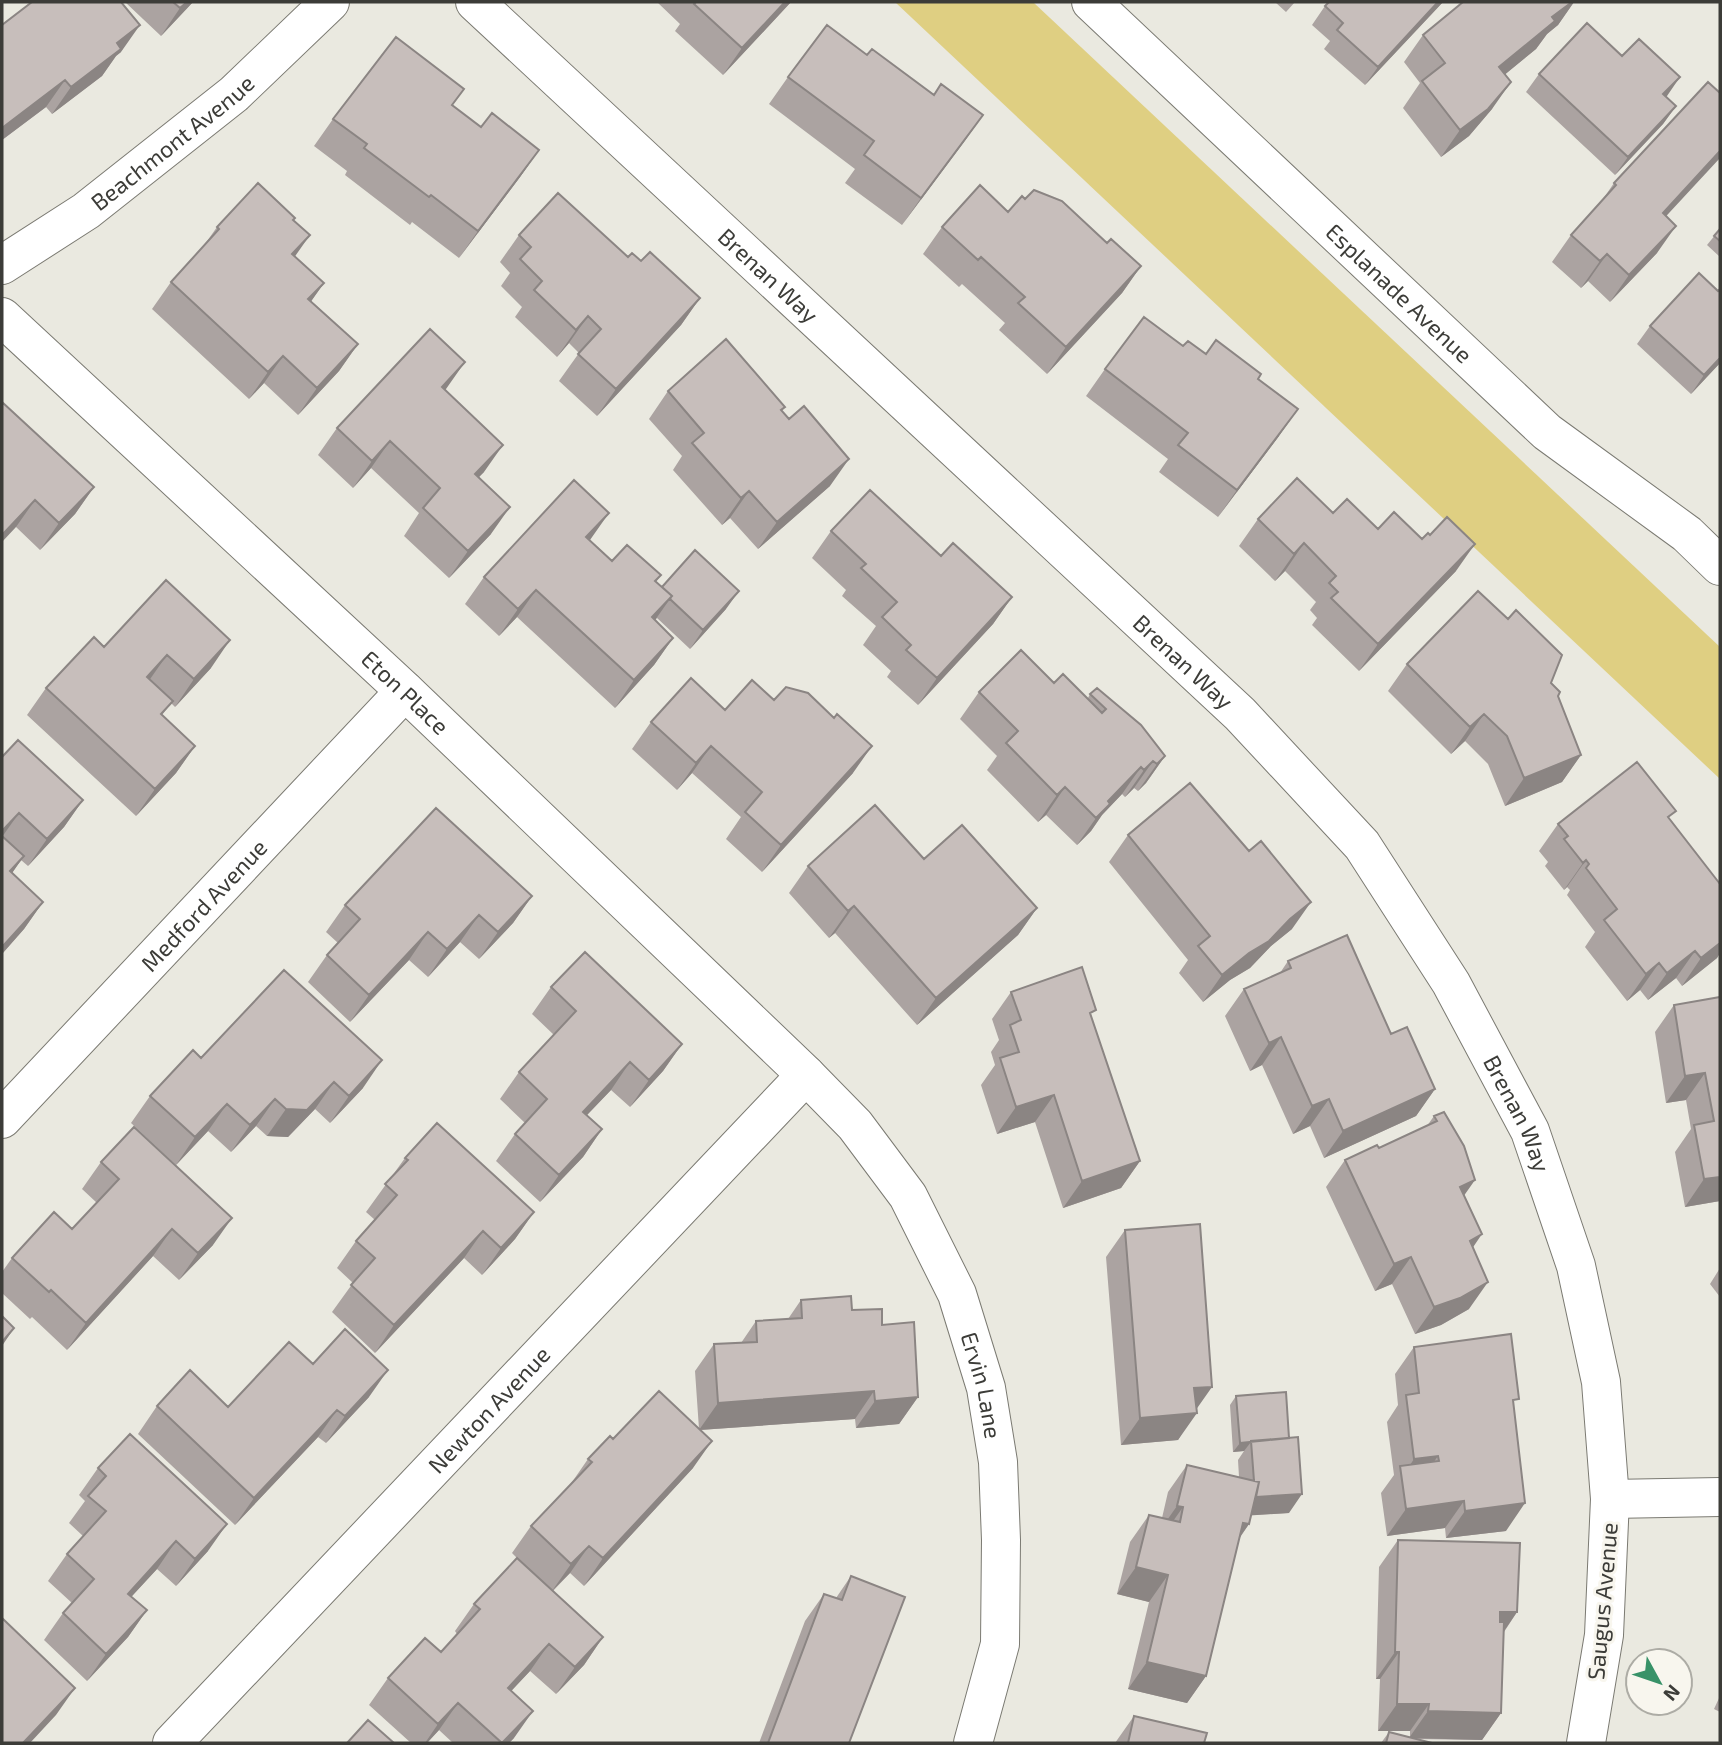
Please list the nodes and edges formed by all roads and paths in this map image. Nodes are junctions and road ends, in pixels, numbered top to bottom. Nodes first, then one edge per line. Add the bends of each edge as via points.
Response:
1 (330, 2) edge
2 (475, 2) edge
3 (1091, 2) edge
4 (2, 265) edge
5 (2, 317) edge
6 (1720, 566) edge
7 (405, 691) junction
8 (806, 1074) junction
9 (2, 1119) edge
10 (1720, 1497) edge
11 (1610, 1499) junction
12 (172, 1743) edge
13 (973, 1743) edge
14 (1586, 1743) edge

1 - 4 street, Beachmont Avenue via 234,94 86,211
2 - 11 street, Brenan Way via 1240,715 1362,845 1451,983 1530,1131 1576,1266 1601,1382
3 - 6 street, Esplanade Avenue via 1547,432 1687,534
5 - 7 street, Eton Place
7 - 8 street, Eton Place
7 - 9 street, Medford Avenue
8 - 12 street, Newton Avenue
8 - 13 street, Ervin Lane via 855,1125 908,1196 957,1294 986,1388 998,1462 999,1644
10 - 11 street
11 - 14 street, Saugus Avenue via 1604,1635

